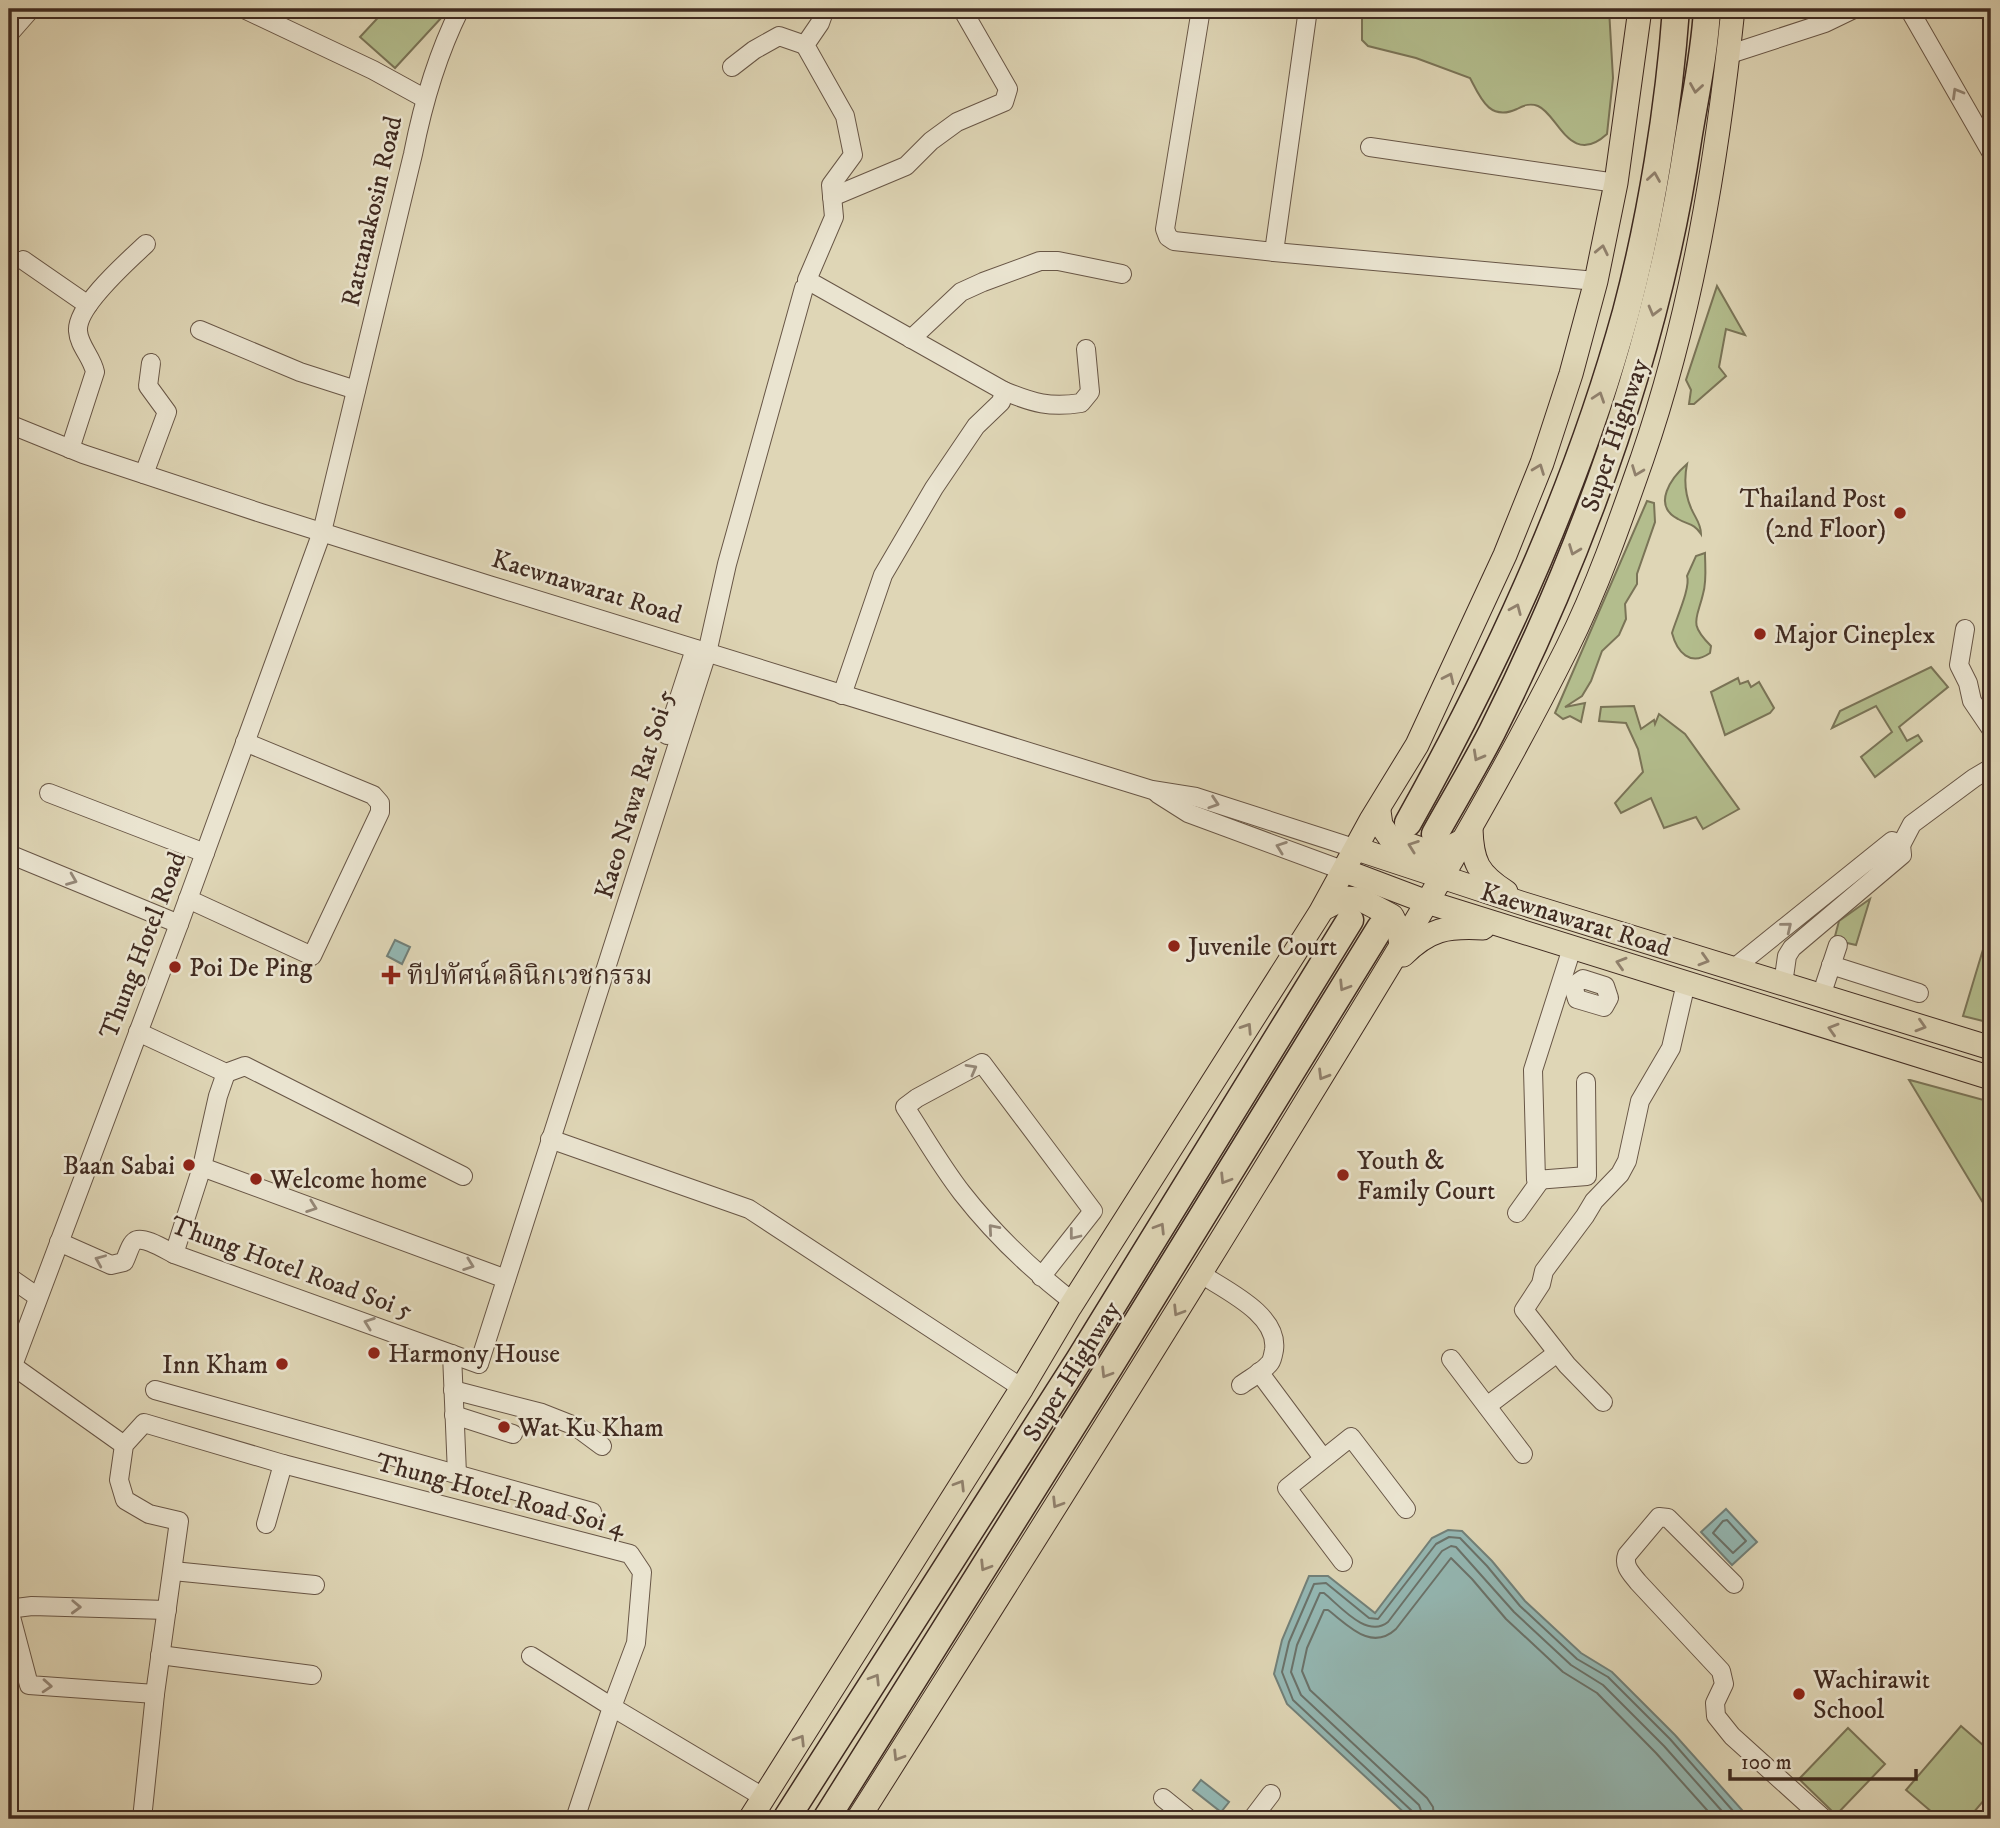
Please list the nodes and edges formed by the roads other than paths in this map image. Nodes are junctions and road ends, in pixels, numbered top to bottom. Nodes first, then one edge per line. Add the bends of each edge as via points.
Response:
1 (31, 9) edge
2 (245, 9) edge
3 (460, 9) edge
4 (841, 9) edge
5 (962, 9) edge
6 (1201, 9) edge
7 (1308, 9) edge
8 (1640, 9) edge
9 (1673, 9) edge
10 (1732, 9) edge
11 (1854, 9) edge
12 (1909, 9) edge
13 (1707, 13) edge
14 (822, 16) edge
15 (9, 34) edge
16 (805, 45) junction
17 (440, 53) junction
18 (1727, 55) junction
19 (732, 67) dead end
20 (399, 84) junction
21 (424, 98) junction
22 (1370, 147) dead end
23 (1991, 152) edge
24 (1616, 183) junction
25 (832, 197) junction
26 (146, 244) dead end
27 (1274, 252) junction
28 (23, 260) dead end
29 (1122, 274) dead end
30 (1596, 281) junction
31 (804, 288) dead end
32 (88, 305) junction
33 (200, 330) dead end
34 (911, 339) junction
35 (1086, 349) dead end
36 (151, 363) dead end
37 (356, 390) junction
38 (1004, 391) junction
39 (9, 424) edge
40 (70, 449) junction
41 (144, 474) junction
42 (322, 532) junction
43 (1965, 629) dead end
44 (701, 651) junction
45 (842, 695) junction
46 (1991, 729) edge
47 (245, 742) junction
48 (1991, 768) edge
49 (1153, 790) junction
50 (49, 793) dead end
51 (1378, 811) junction
52 (1408, 823) dead end
53 (1435, 834) dead end
54 (1467, 834) junction
55 (1901, 845) junction
56 (1357, 849) junction
57 (205, 853) junction
58 (9, 854) edge
59 (1345, 871) junction
60 (1442, 878) junction
61 (188, 899) junction
62 (1427, 902) junction
63 (1521, 903) junction
64 (1323, 909) junction
65 (1350, 920) dead end
66 (179, 924) junction
67 (1380, 928) dead end
68 (1517, 931) junction
69 (1838, 944) dead end
70 (1401, 947) junction
71 (1572, 948) junction
72 (1832, 965) junction
73 (1734, 969) junction
74 (1384, 975) junction
75 (1686, 984) junction
76 (1783, 984) junction
77 (1919, 993) dead end
78 (1821, 996) junction
79 (138, 1032) junction
80 (1991, 1048) edge
81 (226, 1073) junction
82 (1991, 1078) edge
83 (1586, 1082) dead end
84 (548, 1144) junction
85 (202, 1167) junction
86 (463, 1175) dead end
87 (1541, 1181) junction
88 (1517, 1213) dead end
89 (59, 1242) junction
90 (174, 1254) junction
91 (1201, 1273) junction
92 (1041, 1277) junction
93 (9, 1278) edge
94 (506, 1279) junction
95 (38, 1297) junction
96 (1073, 1302) junction
97 (1557, 1353) junction
98 (452, 1354) junction
99 (1451, 1359) dead end
100 (479, 1364) joint
101 (11, 1371) edge
102 (1259, 1372) junction
103 (1241, 1385) dead end
104 (155, 1390) dead end
105 (453, 1390) junction
106 (1019, 1392) junction
107 (1603, 1402) dead end
108 (1487, 1406) junction
109 (454, 1415) junction
110 (513, 1434) dead end
111 (124, 1445) junction
112 (602, 1446) dead end
113 (1523, 1454) dead end
114 (1323, 1458) junction
115 (283, 1464) junction
116 (457, 1474) junction
117 (1406, 1509) dead end
118 (592, 1512) dead end
119 (266, 1524) dead end
120 (1343, 1562) dead end
121 (173, 1571) junction
122 (1734, 1584) dead end
123 (315, 1585) dead end
124 (167, 1610) junction
125 (9, 1613) edge
126 (160, 1656) junction
127 (531, 1656) dead end
128 (312, 1675) dead end
129 (155, 1695) junction
130 (612, 1707) junction
131 (1271, 1794) dead end
132 (763, 1797) junction
133 (1163, 1798) dead end
134 (832, 1813) edge
135 (142, 1819) edge
136 (575, 1819) edge
137 (750, 1819) edge
138 (786, 1819) edge
139 (858, 1819) edge
140 (1189, 1819) edge
141 (1252, 1819) edge
142 (1824, 1819) edge

1 - 15 street
2 - 20 street, Rattanakosin Road
3 - 17 street
4 - 14 street
5 - 25 street via 1008,89 1004,102 957,122 906,166
6 - 27 street via 1168,237
7 - 27 street
8 - 24 main road
52 -> 9 highway, Super Highway via 1497,654 1603,388 1626,310 1654,176 1674,36
10 - 18 main road
11 - 18 street
23 -> 12 street
13 -> 53 highway, Super Highway via 1668,255 1617,432 1556,595 1491,733
14 - 16 street
16 - 19 street via 779,36
16 - 25 street via 845,116 853,155 831,185
17 - 20 street via 423,72
17 - 21 street
18 -> 54 main road via 1702,229 1642,459 1569,644
20 - 21 street, Rattanakosin Road
21 - 37 street, Rattanakosin Road
22 - 24 street
30 -> 24 main road
25 - 34 street via 834,217 807,280
26 - 32 street
27 - 30 street
28 - 32 street
29 - 34 street via 1040,261 961,292
51 -> 30 main road via 1417,745 1505,555 1572,374
31 - 44 street, Kaeo Nawa Rat Soi 5
32 - 40 street via 78,330 95,372
33 - 37 street
34 - 38 street
35 - 38 street via 1090,391 1082,403 1035,404
36 - 41 street via 148,386 167,412
37 - 42 street, Rattanakosin Road
38 - 45 street via 1001,402 976,426 934,488 883,575
39 - 40 street, Kaewnawarat Road
40 - 41 street, Kaewnawarat Road
41 - 42 street, Kaewnawarat Road
42 - 44 street, Kaewnawarat Road
42 - 47 street, Thung Hotel Road
43 - 46 street via 1959,665 1972,701
44 - 45 street, Kaewnawarat Road
44 - 84 street, Kaeo Nawa Rat Soi 5 via 626,888 622,921
45 - 49 street, Kaewnawarat Road
47 - 57 street, Thung Hotel Road
47 - 61 street via 373,795 380,812 312,956
48 - 55 street via 1912,824
49 -> 56 street, Kaewnawarat Road via 1196,797
59 -> 49 street, Kaewnawarat Road via 1188,813
50 - 57 street
54 -> 51 main road via 1444,851 1430,852 1390,838
51 - 56 main road
54 - 60 main road
54 - 63 main road via 1483,876
73 -> 55 street via 1892,841
55 - 76 street via 1902,855 1792,948
56 - 59 main road
56 - 60 main road, Kaewnawarat Road
57 - 61 street, Thung Hotel Road
58 -> 66 street
59 - 62 main road, Kaewnawarat Road
59 - 64 main road
60 - 62 main road
60 - 63 main road, Kaewnawarat Road
61 - 66 street, Thung Hotel Road
62 - 68 main road, Kaewnawarat Road
62 - 70 main road
63 -> 73 main road, Kaewnawarat Road
64 - 70 main road via 1344,898 1360,899 1392,916
96 -> 64 main road
138 -> 65 highway, Super Highway via 1086,1348
66 - 79 street, Thung Hotel Road
67 -> 134 highway, Super Highway
68 - 71 main road, Kaewnawarat Road
68 - 74 main road via 1444,928 1412,947
69 - 72 street
70 - 74 main road
75 -> 71 main road, Kaewnawarat Road
71 - 87 street via 1567,984 1533,1070 1534,1177
72 - 77 street
72 - 78 street
73 - 76 main road, Kaewnawarat Road
74 -> 91 main road
82 -> 75 main road, Kaewnawarat Road
75 - 97 street via 1671,1048 1640,1101 1627,1161 1544,1271 1524,1310
76 - 78 main road, Kaewnawarat Road
78 -> 80 main road, Kaewnawarat Road
79 - 81 street
79 - 89 street, Thung Hotel Road
81 - 85 street
81 - 86 street via 245,1066
83 - 87 street via 1587,1176
84 - 94 street, Kaeo Nawa Rat Soi 5
84 - 106 street via 718,1203 749,1209
85 - 90 street
85 -> 94 street
87 - 88 street
90 -> 89 street, Thung Hotel Road Soi 5 via 138,1239 124,1262 111,1265
89 - 95 street, Thung Hotel Road
98 -> 90 street, Thung Hotel Road Soi 5
91 - 102 street via 1271,1326 1274,1354
91 -> 139 main road
92 -> 92 street via 961,1192 905,1107 982,1063 1093,1211
92 - 96 street
93 - 95 street
94 - 100 street, Kaeo Nawa Rat Soi 5
95 - 101 street, Thung Hotel Road
96 - 106 main road
97 - 107 street
97 - 108 street
98 - 100 street, Thung Hotel Road Soi 5
98 - 105 street
99 - 108 street
101 - 111 street
102 - 103 street
102 - 114 street
104 - 116 street
105 - 109 street
105 - 112 street via 542,1413 575,1426
132 -> 106 main road
108 - 113 street
109 - 110 street
109 - 116 street
111 - 115 street, Thung Hotel Road Soi 4 via 144,1423
111 - 121 street via 119,1480 125,1500 149,1514 179,1521
114 - 117 street via 1351,1437
114 - 120 street via 1287,1488
115 - 119 street
115 - 130 street, Thung Hotel Road Soi 4 via 630,1554 642,1572 636,1643
116 - 118 street
121 - 123 street
121 - 124 street
122 - 142 street via 1663,1516 1625,1560 1638,1582 1721,1671 1724,1684 1715,1703 1716,1716 1732,1737
125 -> 124 street via 32,1606
124 - 126 street
125 -> 129 street via 29,1685
126 - 128 street
126 - 129 street
127 - 130 street
129 - 135 street
130 - 132 street
130 - 136 street, Thung Hotel Road Soi 4
131 - 141 street
132 - 137 main road
133 - 140 street

